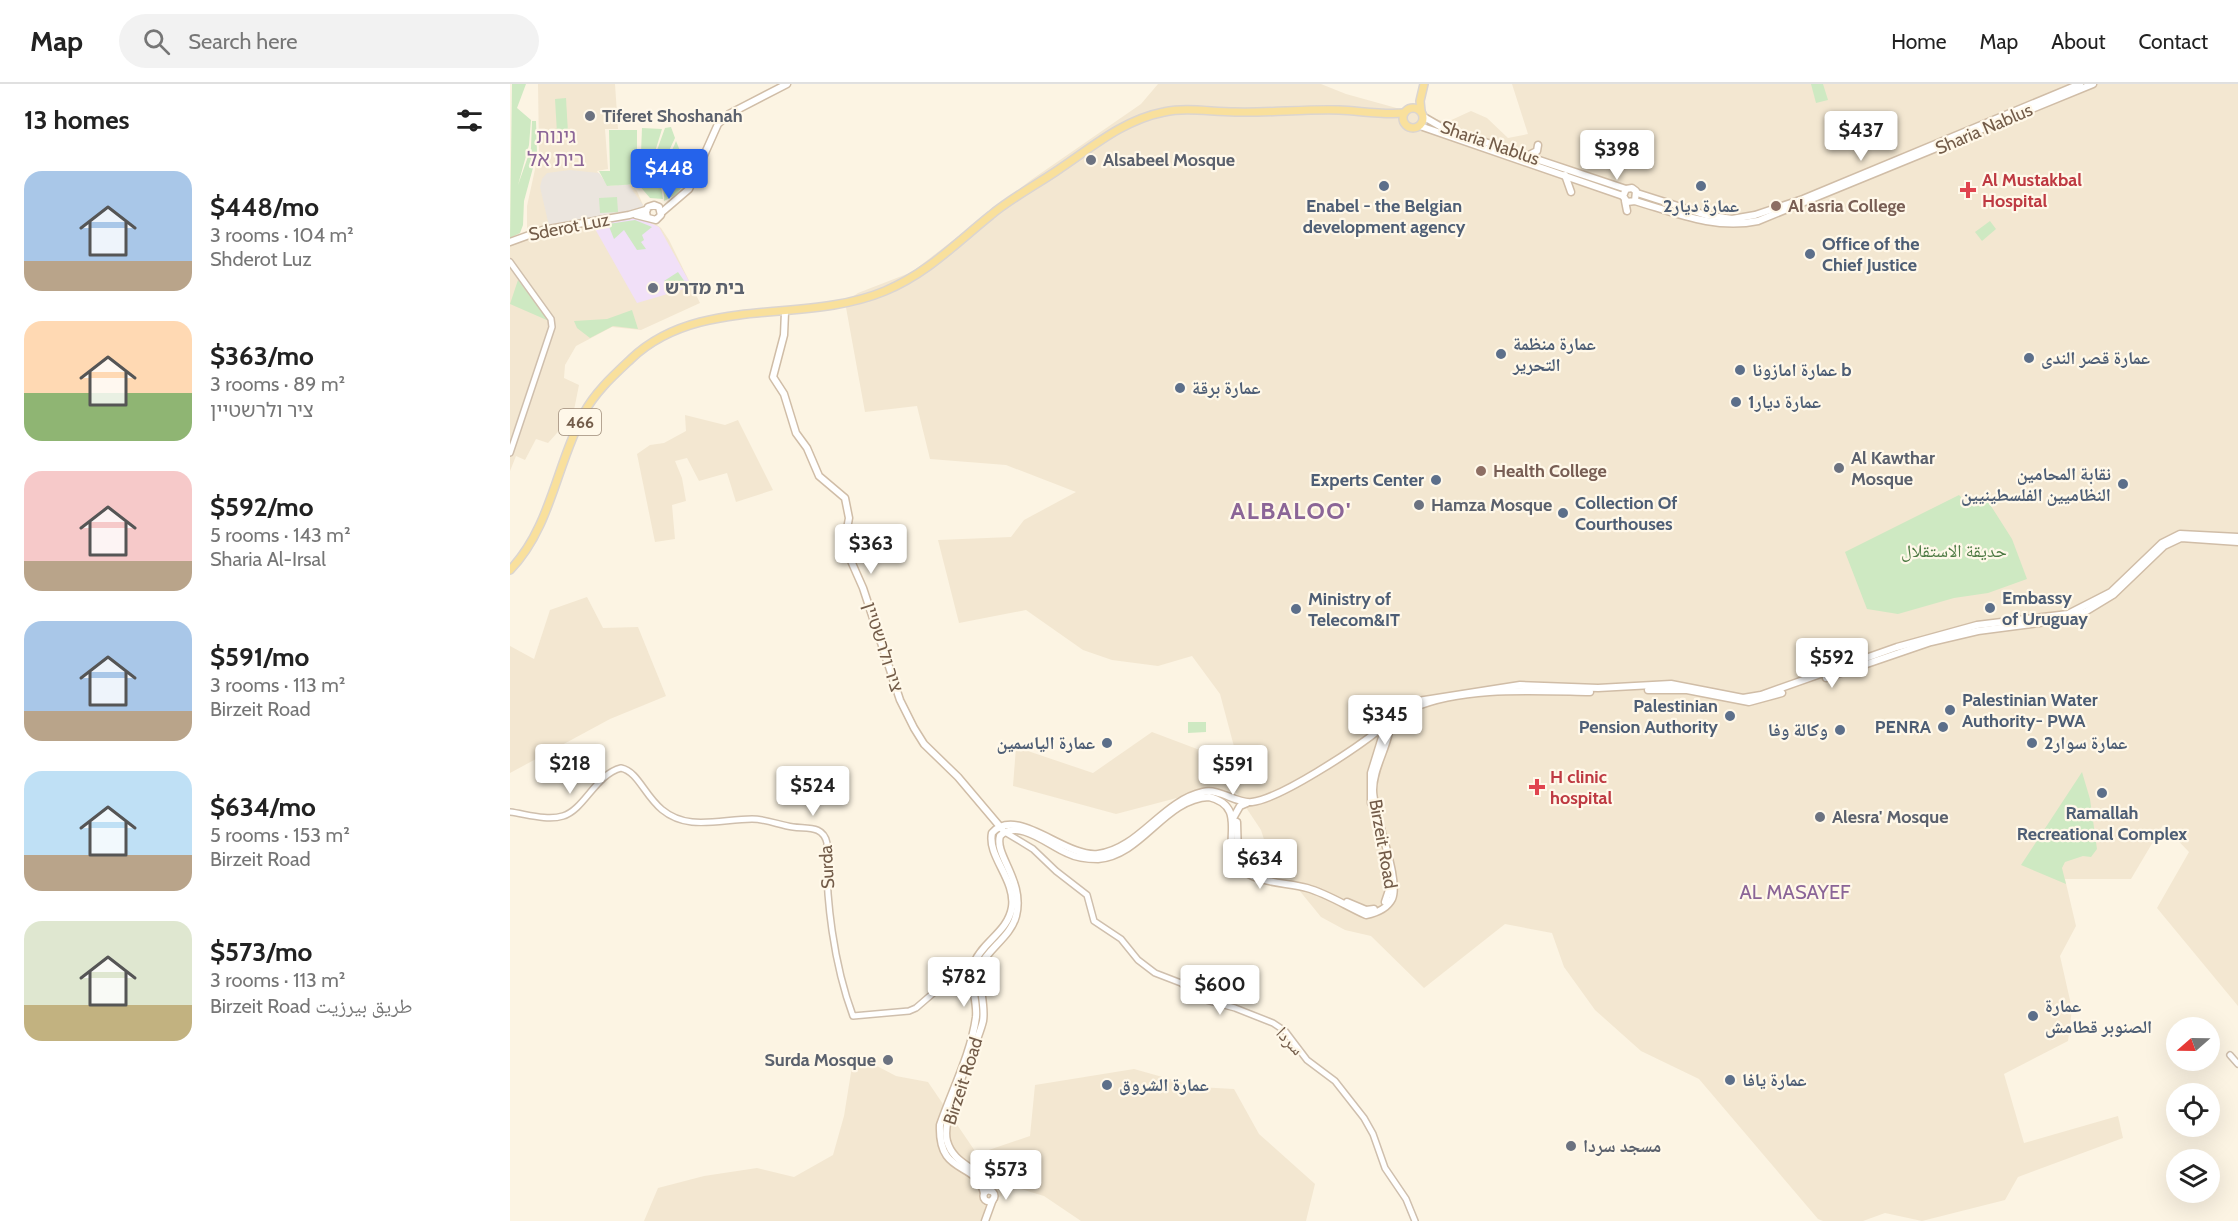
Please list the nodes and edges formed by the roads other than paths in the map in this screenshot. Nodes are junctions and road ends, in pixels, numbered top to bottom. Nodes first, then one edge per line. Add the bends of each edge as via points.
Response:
1 (787, 84) edge
2 (1422, 84) edge
3 (2080, 84) edge
4 (2093, 84) edge
5 (1411, 108) junction
6 (1404, 113) junction
7 (1422, 114) junction
8 (1388, 115) junction
9 (1405, 123) junction
10 (1420, 126) junction
11 (1538, 145) dead end
12 (1527, 156) junction
13 (1564, 175) junction
14 (1582, 182) junction
15 (1637, 193) junction
16 (1628, 198) junction
17 (646, 210) junction
18 (660, 210) junction
19 (1627, 211) dead end
20 (629, 215) junction
21 (647, 218) junction
22 (510, 242) edge
23 (510, 261) edge
24 (785, 312) junction
25 (510, 453) edge
26 (2238, 537) edge
27 (2238, 542) edge
28 (510, 570) edge
29 (1598, 690) junction
30 (1374, 721) dead end
31 (1385, 729) junction
32 (1371, 735) junction
33 (1250, 802) junction
34 (510, 812) edge
35 (987, 814) junction
36 (1232, 820) junction
37 (1010, 825) junction
38 (1002, 829) junction
39 (992, 833) junction
40 (972, 974) junction
41 (963, 989) junction
42 (978, 989) junction
43 (976, 1002) junction
44 (2230, 1055) dead end
45 (2238, 1064) edge
46 (965, 1065) junction
47 (984, 1221) edge
48 (1415, 1221) edge

1 - 18 main road via 729,114 718,124 689,189
2 - 5 main road
2 - 7 main road
3 - 15 main road, Sharia Nablus via 1803,199 1755,215 1732,219 1706,215
4 - 16 main road, Sharia Nablus via 1758,221 1713,223
5 - 6 main road
5 - 7 main road
6 - 8 main road
6 - 9 main road
7 - 10 main road
7 - 12 main road, Sharia Nablus via 1443,128
8 - 9 main road
8 - 24 main road via 1339,110 1176,110 1137,119 992,214 958,246 902,283 845,302
9 - 10 main road via 1411,128
10 - 13 main road, Sharia Nablus
11 - 12 main road via 1537,151
12 - 16 main road, Sharia Nablus
13 - 14 main road, Sharia Nablus
13 - 14 main road via 1571,192
14 - 16 main road, Sharia Nablus
15 - 16 main road
15 - 16 main road, Sharia Nablus via 1632,188
16 - 19 main road
17 - 18 main road via 652,205
17 - 20 main road
17 - 21 main road
18 - 21 main road via 656,220
20 - 21 main road
20 - 22 main road, Sderot Luz via 543,230
23 - 25 street via 551,319 552,327
24 - 28 main road, 466 via 704,321 646,346 589,405 533,538
24 - 35 main road, ציר ולרשטיין via 784,335 773,377 819,476 845,498 849,518 844,545 876,621 900,700 924,744 958,777
26 - 29 main road via 2180,534 2162,543 2111,591 2068,614 1977,625 1897,647 1761,695 1743,698 1671,684
27 - 29 main road via 2181,538 2164,546 2113,595 2085,612 1931,642 1762,700 1742,702 1671,689
29 - 31 main road via 1521,687 1447,697 1407,706
30 - 32 main road via 1376,728
31 - 32 main road
31 - 36 main road via 1369,791 1390,897 1381,906 1366,910 1315,887 1277,881 1249,870 1241,863 1237,822
32 - 33 main road via 1272,798
33 - 36 main road via 1240,806
33 - 37 main road via 1204,791 1165,810 1126,843 1097,854 1070,850 1028,829
34 - 41 street, Surda via 562,816 612,771 621,768 631,772 660,809 682,820 755,819 817,829 827,843 828,896 843,986 853,1016 909,1011 938,989
35 - 37 main road
35 - 38 main road, ציר ולרשטיין
35 - 39 main road
36 - 38 main road via 1223,803 1204,797 1167,814 1134,843 1101,858 1075,856 1018,830
37 - 38 main road
38 - 39 main road
38 - 42 main road, Birzeit Road via 999,843 1018,889 1018,909 1009,930 980,966
38 - 48 street, سردا via 1034,849 1087,895 1094,921 1121,939 1146,967 1181,982 1202,999 1235,1008 1285,1031 1307,1060 1335,1081 1364,1118 1385,1168 1406,1199
39 - 40 main road via 992,843 1011,888 1012,906 1003,929 977,957
40 - 41 street via 969,985
40 - 42 main road, Birzeit Road
41 - 42 street
41 - 43 street
42 - 43 main road, Birzeit Road
42 - 46 main road, Birzeit Road via 982,1021
43 - 46 main road, Birzeit Road
44 - 45 street
46 - 47 main road, Birzeit Road via 946,1138 956,1159 981,1174 990,1200

